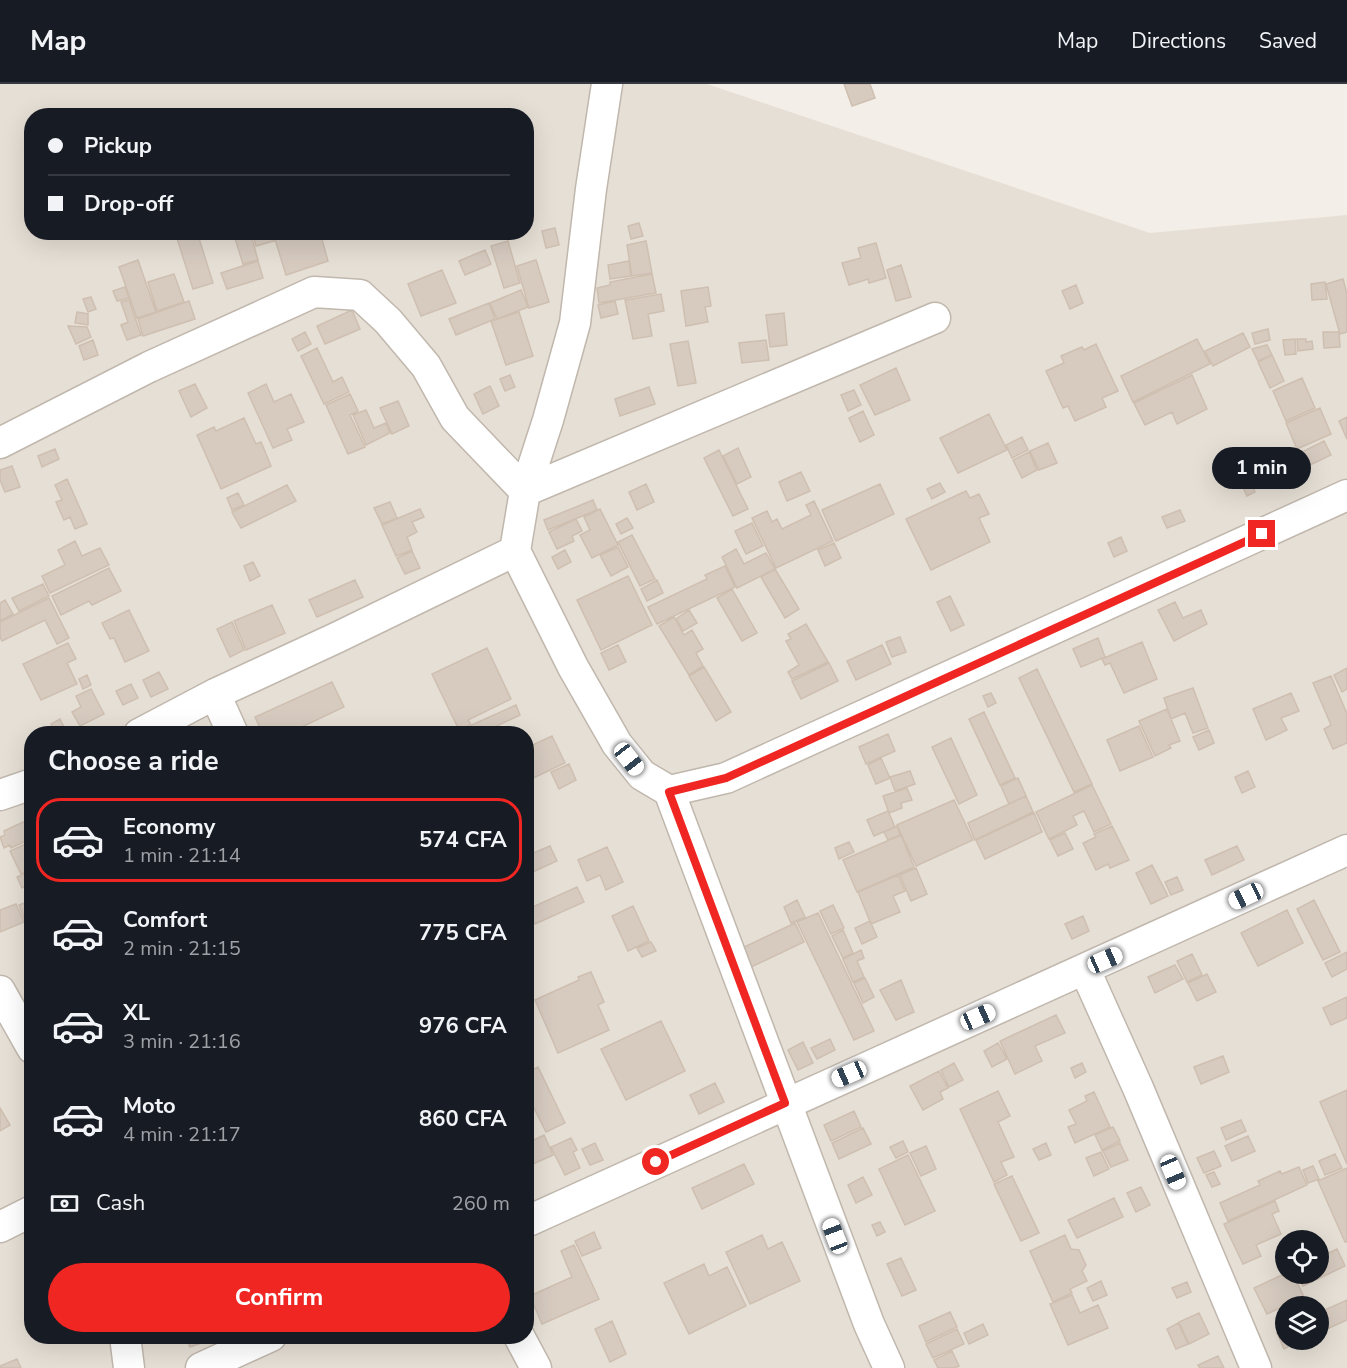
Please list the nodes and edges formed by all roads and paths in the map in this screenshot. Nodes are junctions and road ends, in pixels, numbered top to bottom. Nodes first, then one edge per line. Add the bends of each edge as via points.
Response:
1 (607, 84) edge
2 (935, 318) dead end
3 (0, 443) edge
4 (525, 491) junction
5 (1347, 495) edge
6 (515, 551) junction
7 (214, 694) junction
8 (154, 726) edge
9 (229, 726) edge
10 (24, 787) edge
11 (669, 792) junction
12 (0, 795) edge
13 (1347, 850) edge
14 (1085, 970) junction
15 (0, 991) edge
16 (24, 1034) edge
17 (785, 1103) junction
18 (24, 1215) edge
19 (534, 1218) edge
20 (0, 1227) edge
21 (126, 1344) edge
22 (254, 1344) edge
23 (523, 1344) edge
24 (129, 1368) edge
25 (201, 1368) edge
26 (536, 1368) edge
27 (889, 1368) edge
28 (1256, 1368) edge

1 - 4 street via 575,322
2 - 4 street
3 - 4 street via 149,367 314,292 360,295 426,366 454,418
4 - 6 street
5 - 11 street via 726,778
6 - 7 street
6 - 11 street via 617,744 642,775
7 - 8 street
7 - 9 street
10 - 12 street
11 - 17 street
13 - 14 street
14 - 17 street
14 - 28 street
15 - 16 street
17 - 19 street
17 - 27 street via 868,1324
18 - 20 street
21 - 24 street
22 - 25 street
23 - 26 street

